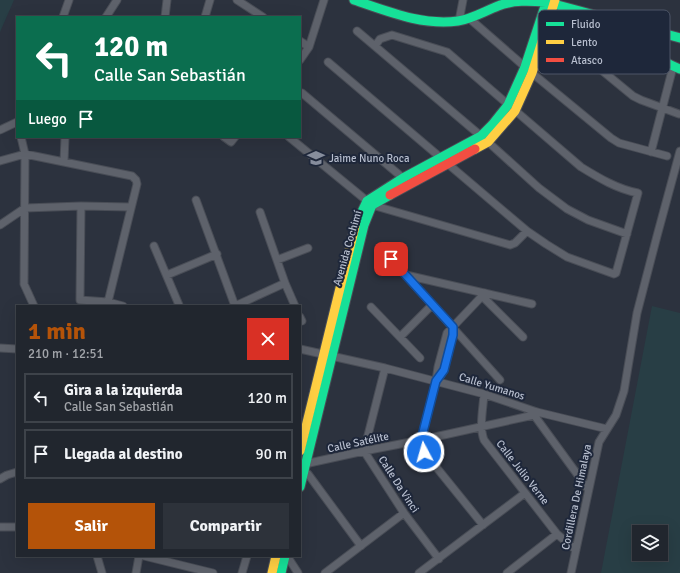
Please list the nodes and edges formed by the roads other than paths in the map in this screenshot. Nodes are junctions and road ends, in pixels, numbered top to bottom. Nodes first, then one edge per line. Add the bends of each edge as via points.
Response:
1 (69, 0) edge
2 (117, 0) edge
3 (167, 0) edge
4 (210, 0) edge
5 (237, 0) edge
6 (324, 0) edge
7 (354, 0) edge
8 (462, 0) edge
9 (550, 1) edge
10 (581, 10) edge
11 (63, 16) edge
12 (107, 16) edge
13 (165, 16) edge
14 (205, 16) edge
15 (261, 16) edge
16 (470, 18) junction
17 (459, 21) junction
18 (357, 31) dead end
19 (670, 34) edge
20 (680, 36) edge
21 (538, 38) edge
22 (301, 42) edge
23 (375, 46) junction
24 (309, 47) junction
25 (301, 59) edge
26 (328, 62) dead end
27 (677, 68) edge
28 (528, 70) junction
29 (606, 74) edge
30 (302, 93) dead end
31 (512, 108) junction
32 (662, 109) junction
33 (679, 114) dead end
34 (16, 122) edge
35 (0, 130) edge
36 (21, 138) edge
37 (65, 138) edge
38 (290, 138) edge
39 (484, 139) junction
40 (680, 151) edge
41 (651, 152) junction
42 (25, 154) junction
43 (667, 156) dead end
44 (0, 161) edge
45 (445, 161) junction
46 (64, 162) junction
47 (403, 178) junction
48 (196, 200) dead end
49 (369, 203) junction
50 (81, 206) junction
51 (131, 207) junction
52 (25, 208) junction
53 (260, 212) dead end
54 (0, 225) edge
55 (527, 230) junction
56 (626, 234) junction
57 (154, 246) dead end
58 (308, 248) dead end
59 (216, 254) junction
60 (391, 259) dead end
61 (277, 260) junction
62 (167, 275) junction
63 (406, 275) junction
64 (286, 283) junction
65 (483, 294) junction
66 (107, 304) edge
67 (532, 304) dead end
68 (34, 305) edge
69 (179, 305) edge
70 (235, 305) edge
71 (237, 305) edge
72 (295, 305) edge
73 (432, 305) junction
74 (371, 307) dead end
75 (453, 327) junction
76 (400, 337) junction
77 (524, 337) dead end
78 (0, 348) edge
79 (16, 349) edge
80 (301, 349) edge
81 (327, 356) junction
82 (420, 358) dead end
83 (385, 368) junction
84 (500, 380) dead end
85 (436, 381) junction
86 (484, 394) junction
87 (535, 413) junction
88 (482, 426) junction
89 (607, 429) junction
90 (421, 440) junction
91 (301, 447) edge
92 (364, 451) junction
93 (302, 467) edge
94 (16, 472) edge
95 (301, 477) edge
96 (0, 479) edge
97 (588, 489) junction
98 (525, 493) junction
99 (404, 513) junction
100 (483, 525) junction
101 (0, 527) edge
102 (16, 527) edge
103 (557, 534) junction
104 (361, 546) junction
105 (576, 550) junction
106 (97, 557) edge
107 (139, 557) edge
108 (148, 557) edge
109 (247, 557) edge
110 (276, 557) edge
111 (286, 557) edge
112 (287, 557) edge
113 (439, 559) junction
114 (102, 573) edge
115 (136, 573) edge
116 (213, 573) edge
117 (242, 573) edge
118 (272, 573) edge
119 (281, 573) edge
120 (298, 573) edge
121 (325, 573) edge
122 (418, 573) edge
123 (508, 573) edge
124 (571, 573) edge

1 - 11 street
2 - 12 street
3 - 13 street
4 - 14 street
5 - 15 street
6 - 24 street
7 - 17 street via 418,19 438,22
8 - 17 street
9 - 10 street
9 - 16 street via 506,4
16 - 17 street
16 - 28 street
18 - 23 street
19 - 20 street
21 - 28 street, Avenida Cochimí
22 - 24 street
23 - 31 street via 380,39 392,35 444,50
23 - 39 street
24 - 25 street
26 - 45 street
27 - 32 street
28 - 31 street, Avenida Cochimí
28 - 41 street via 611,138 619,143
29 - 32 street via 633,96
30 - 47 street
31 - 39 street, Avenida Cochimí via 492,125
31 - 56 street via 581,167 605,182 638,193
32 - 33 street
32 - 41 street
34 - 35 street
36 - 42 street
37 - 46 street
38 - 49 street
39 - 45 street, Avenida Cochimí
39 - 56 street via 539,188 567,208 588,220
40 - 89 street, Cordillera De Himalaya via 637,313 624,391 618,411
41 - 43 street
42 - 44 street
42 - 46 street
42 - 52 street
45 - 47 street, Avenida Cochimí
45 - 49 street, Avenida Cochimí
45 - 55 street
46 - 51 street via 132,176 137,184
47 - 49 street, Avenida Cochimí
48 - 59 street
49 - 55 street via 510,245
49 - 81 street, Avenida Cochimí via 356,223
50 - 51 street
50 - 52 street
50 - 66 street via 79,297 82,301
51 - 66 street
52 - 54 street
52 - 68 street via 24,284
53 - 61 street
55 - 56 street via 567,257 614,274
57 - 62 street
58 - 61 street
59 - 62 street
59 - 70 street
60 - 63 street
61 - 64 street
62 - 69 street
63 - 65 street
63 - 73 street
64 - 71 street
64 - 72 street
65 - 67 street
65 - 75 street
65 - 77 street
73 - 75 street
73 - 76 street
74 - 76 street
75 - 84 street
75 - 85 street via 444,370
76 - 82 street
78 - 79 street
80 - 81 street, Calle Yumanos
81 - 83 street, Calle Yumanos
81 - 91 street, Avenida Cochimí
81 - 93 street, Avenida Cochimí
83 - 85 street, Calle Yumanos
83 - 92 street, Calle Da Vinci
85 - 86 street, Calle Yumanos
85 - 90 street
86 - 87 street, Calle Yumanos
86 - 88 street, Calle Julio Verne
87 - 88 street, Calle Satélite
87 - 89 street, Calle Yumanos
87 - 97 street
88 - 90 street, Calle Satélite
88 - 98 street, Calle Julio Verne via 484,440
89 - 97 street, Cordillera De Himalaya via 599,442
90 - 92 street, Calle Satélite
90 - 100 street via 424,452
92 - 93 street, Calle Satélite
92 - 99 street, Calle Da Vinci
93 - 95 street, Avenida Cochimí
93 - 104 street
94 - 96 street
97 - 105 street, Cordillera De Himalaya
98 - 100 street
98 - 103 street, Calle Julio Verne
99 - 104 street
99 - 113 street, Calle Da Vinci
100 - 113 street
101 - 102 street
103 - 105 street, Calle Julio Verne
103 - 123 street
104 - 121 street
105 - 124 street, Cordillera De Himalaya
106 - 114 street
107 - 115 street
108 - 116 street
109 - 117 street
110 - 118 street
111 - 119 street
112 - 120 street
113 - 122 street

